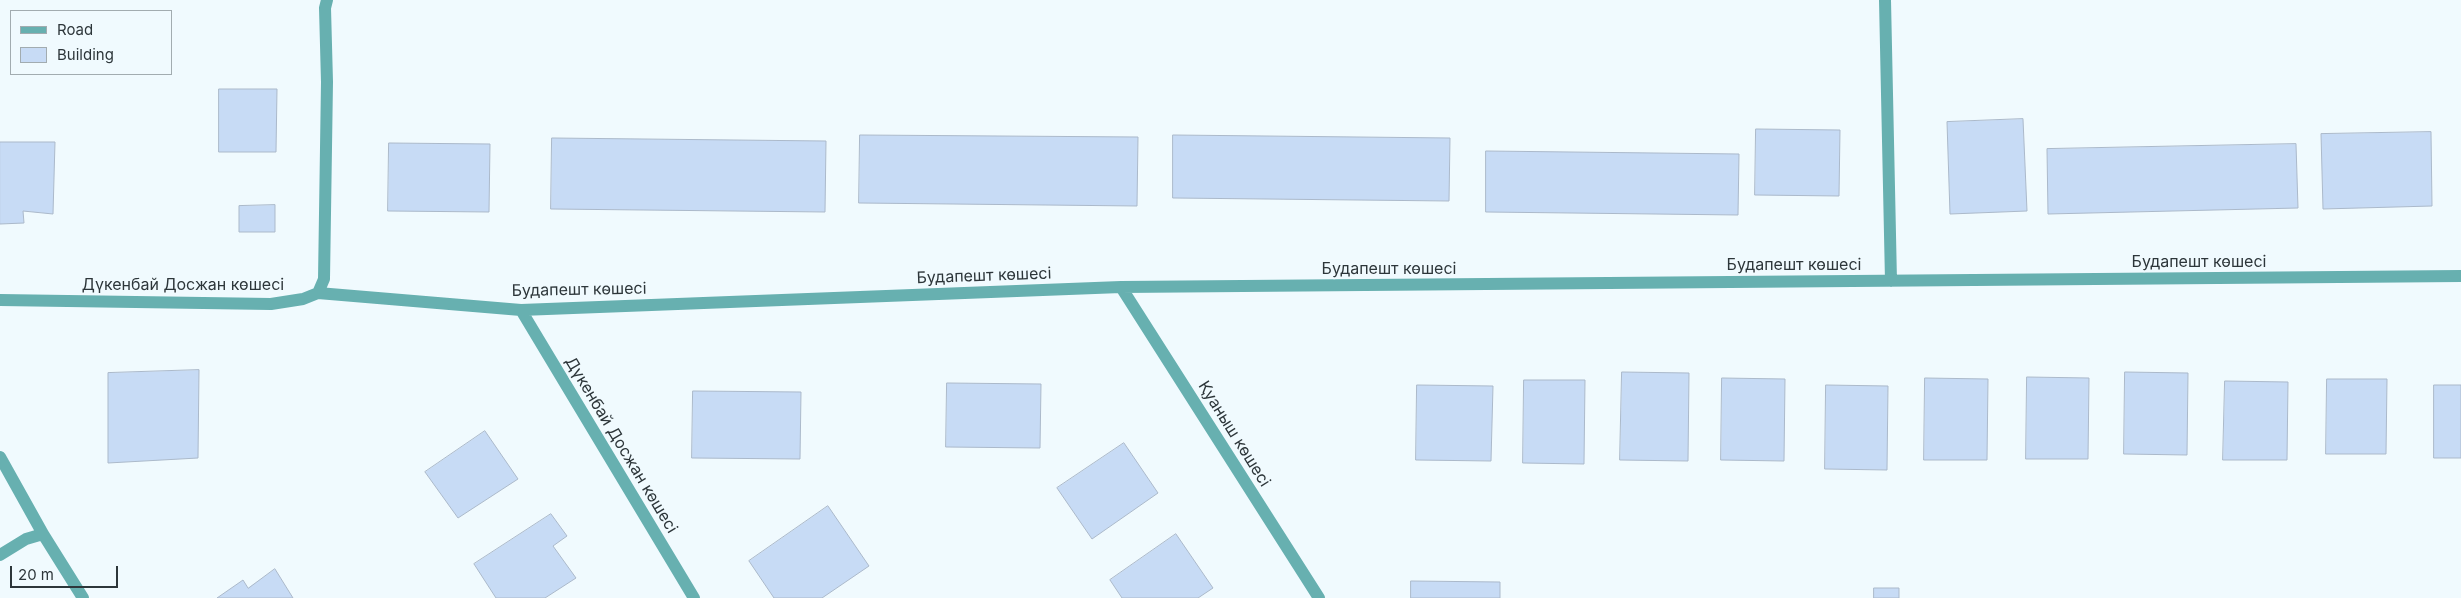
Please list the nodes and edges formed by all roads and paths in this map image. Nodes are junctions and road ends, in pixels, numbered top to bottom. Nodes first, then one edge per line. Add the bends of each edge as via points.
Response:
1 (1885, 0) edge
2 (326, 4) edge
3 (2461, 276) edge
4 (1890, 281) junction
5 (1121, 287) junction
6 (318, 293) junction
7 (0, 300) edge
8 (521, 310) junction
9 (0, 457) edge
10 (43, 534) junction
11 (0, 555) edge
12 (83, 598) edge
13 (694, 598) edge
14 (1319, 598) edge

1 - 4 street
2 - 6 street via 324,279
3 - 4 street, Будапешт көшесі
4 - 5 street, Будапешт көшесі
5 - 8 street, Будапешт көшесі
5 - 14 street, Қуаныш көшесі
6 - 7 street, Дүкенбай Досжан көшесі via 304,299 271,304
6 - 8 street, Будапешт көшесі
8 - 13 street, Дүкенбай Досжан көшесі
9 - 10 street
10 - 11 street via 26,539
10 - 12 street

